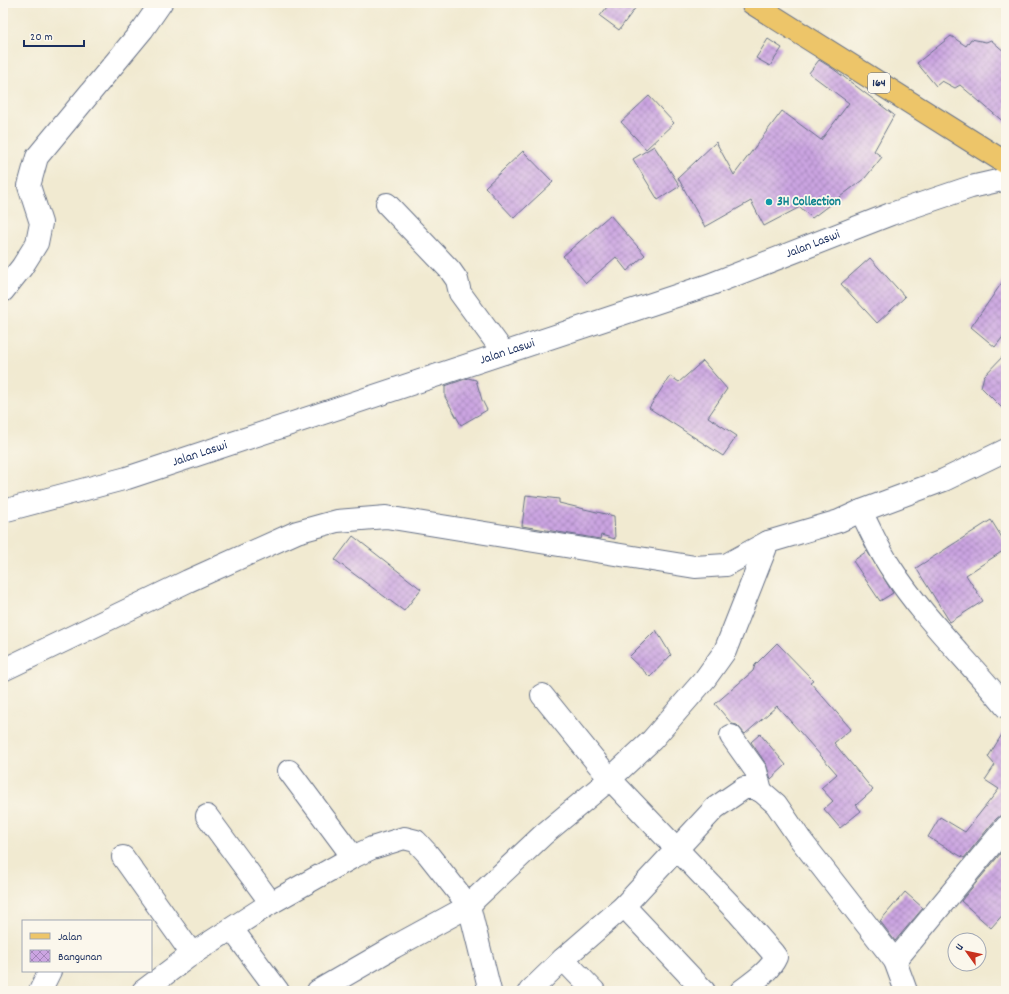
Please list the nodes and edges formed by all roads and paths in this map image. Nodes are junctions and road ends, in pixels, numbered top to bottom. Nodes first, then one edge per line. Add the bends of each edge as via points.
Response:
1 (161, 3) edge
2 (752, 3) edge
3 (1006, 163) edge
4 (1006, 179) edge
5 (387, 204) dead end
6 (3, 291) edge
7 (504, 353) junction
8 (1006, 450) edge
9 (3, 511) edge
10 (860, 511) junction
11 (768, 542) junction
12 (3, 670) edge
13 (542, 695) dead end
14 (1006, 707) edge
15 (731, 736) dead end
16 (289, 771) dead end
17 (610, 779) junction
18 (761, 791) junction
19 (207, 816) dead end
20 (1006, 827) edge
21 (677, 850) junction
22 (123, 857) dead end
23 (353, 858) junction
24 (271, 903) junction
25 (469, 906) junction
26 (624, 906) junction
27 (232, 929) junction
28 (192, 954) junction
29 (563, 959) junction
30 (895, 961) junction
31 (50, 972) edge
32 (40, 991) edge
33 (143, 991) edge
34 (278, 991) edge
35 (318, 991) edge
36 (490, 991) edge
37 (530, 991) edge
38 (594, 991) edge
39 (704, 991) edge
40 (741, 991) edge
41 (906, 991) edge

1 - 6 street via 143,29 37,157 29,186 41,223 37,243
2 - 3 main road, 164
4 - 7 street, Jalan Laswi via 971,187 891,214 709,285
5 - 7 street via 450,270 457,280 460,293
7 - 9 street, Jalan Laswi via 127,478
8 - 10 street via 944,480
10 - 11 street via 839,521
10 - 14 street via 890,568 928,619
11 - 12 street via 726,565 695,568 386,518 337,521 297,532
11 - 17 street via 725,651 705,679 652,740
13 - 17 street
15 - 18 street via 756,771
16 - 23 street
17 - 21 street
17 - 25 street via 544,834
18 - 21 street via 744,788 714,808
18 - 30 street via 776,804 800,839
19 - 24 street
20 - 30 street
21 - 26 street
21 - 40 street via 739,914 776,957 757,979
22 - 28 street
23 - 24 street
23 - 25 street via 372,848 404,838 416,841
24 - 27 street
25 - 35 street
25 - 36 street
26 - 29 street
26 - 39 street
27 - 28 street
27 - 34 street
28 - 33 street
29 - 37 street
29 - 38 street
30 - 41 street
31 - 32 street

